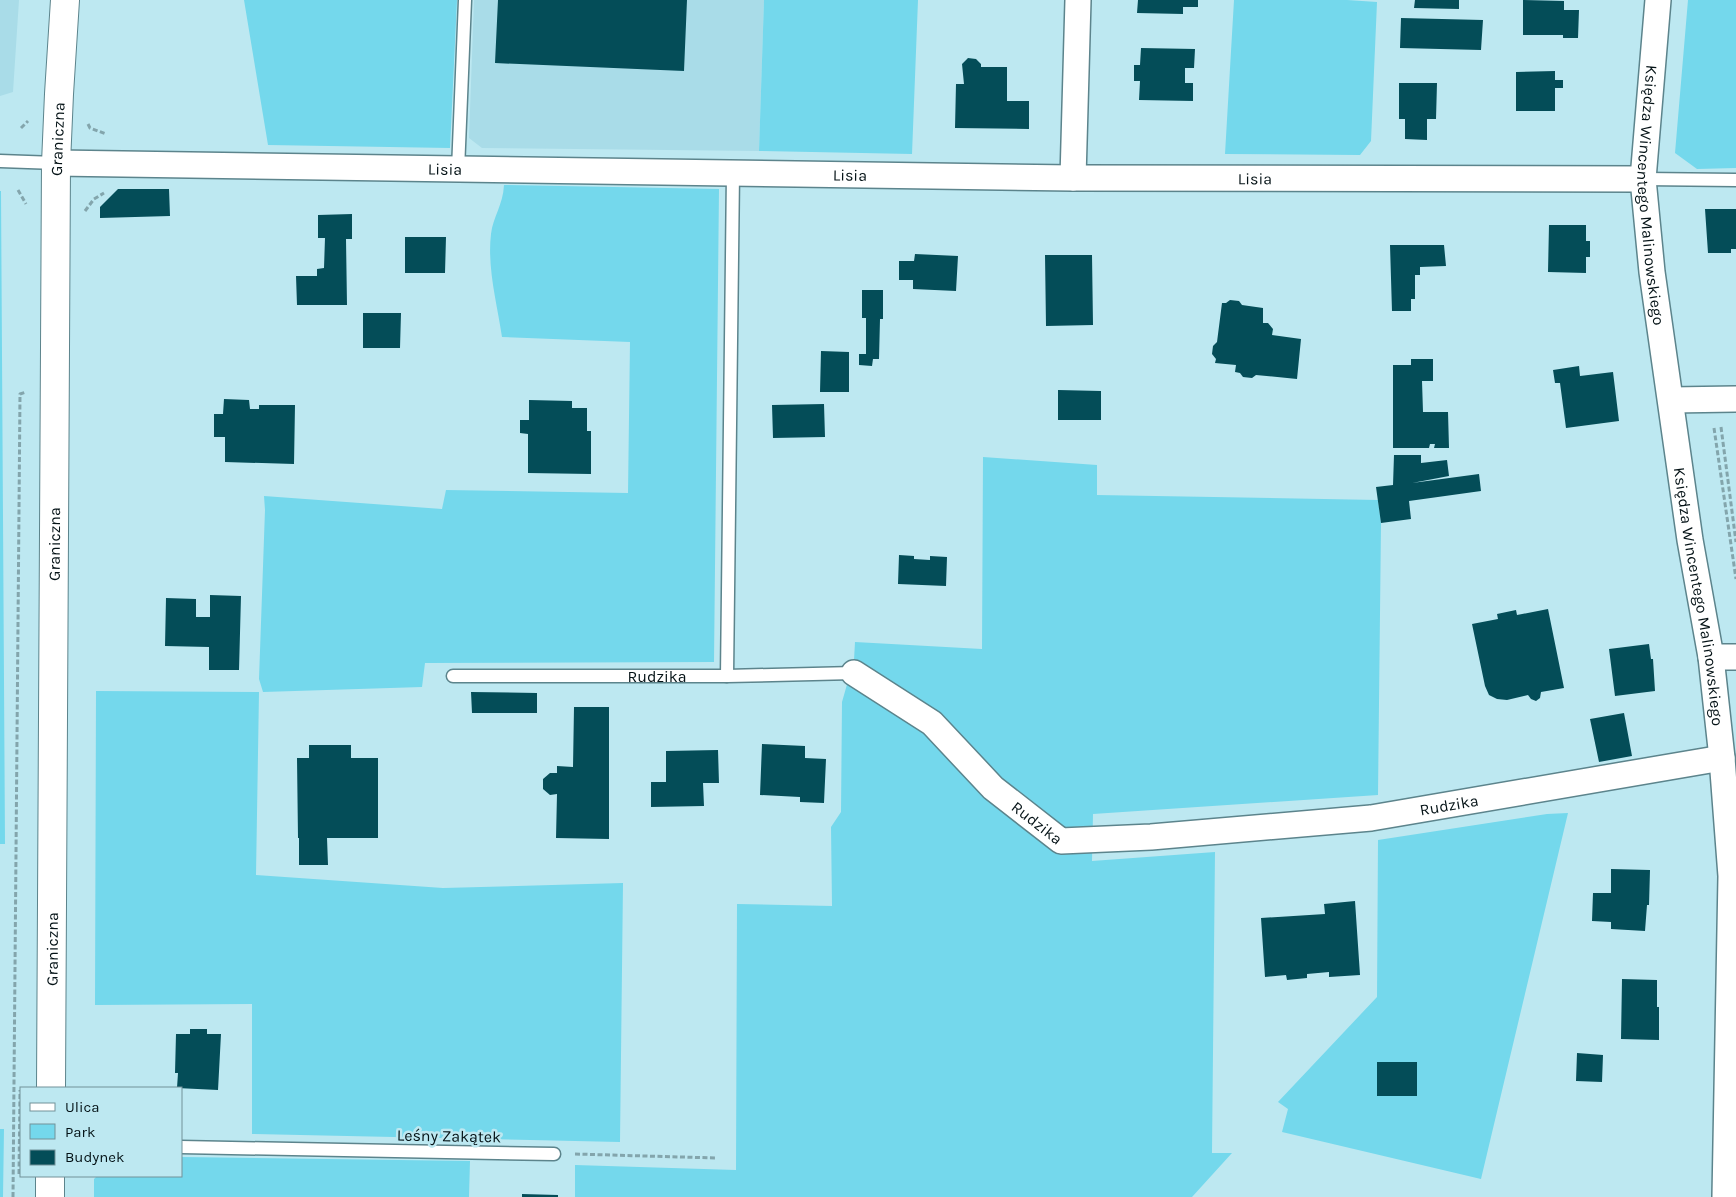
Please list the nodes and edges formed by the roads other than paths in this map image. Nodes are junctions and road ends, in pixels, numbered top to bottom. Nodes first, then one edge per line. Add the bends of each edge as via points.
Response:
1 (65, 0) edge
2 (465, 0) edge
3 (1078, 0) edge
4 (1658, 0) edge
5 (0, 160) edge
6 (56, 163) junction
7 (458, 170) junction
8 (733, 173) junction
9 (1073, 178) junction
10 (1643, 179) junction
11 (1736, 180) edge
12 (1671, 400) junction
13 (1723, 406) edge
14 (1710, 657) junction
15 (1736, 657) edge
16 (854, 674) joint
17 (453, 676) dead end
18 (727, 676) junction
19 (1722, 758) junction
20 (51, 1087) edge
21 (182, 1147) edge
22 (554, 1154) road end
23 (50, 1177) edge
24 (50, 1197) edge
25 (1725, 1197) edge

1 - 6 street, Graniczna
2 - 7 lane
3 - 9 street
4 - 10 street, Księdza Wincentego Malinowskiego
5 - 6 lane
6 - 7 street, Lisia
6 - 20 street, Graniczna
7 - 8 street, Lisia
8 - 9 street, Lisia
8 - 18 lane
9 - 10 street, Lisia
10 - 11 lane
10 - 12 street, Księdza Wincentego Malinowskiego via 1652,272
12 - 13 street
12 - 14 street, Księdza Wincentego Malinowskiego
14 - 15 street
14 - 19 street, Księdza Wincentego Malinowskiego
16 - 18 lane, Rudzika
16 - 19 street, Rudzika via 932,723 993,788 1061,841 1151,837 1371,818
17 - 18 lane, Rudzika
19 - 25 street, Księdza Wincentego Malinowskiego via 1731,876
21 - 22 lane, Leśny Zakątek
23 - 24 street

